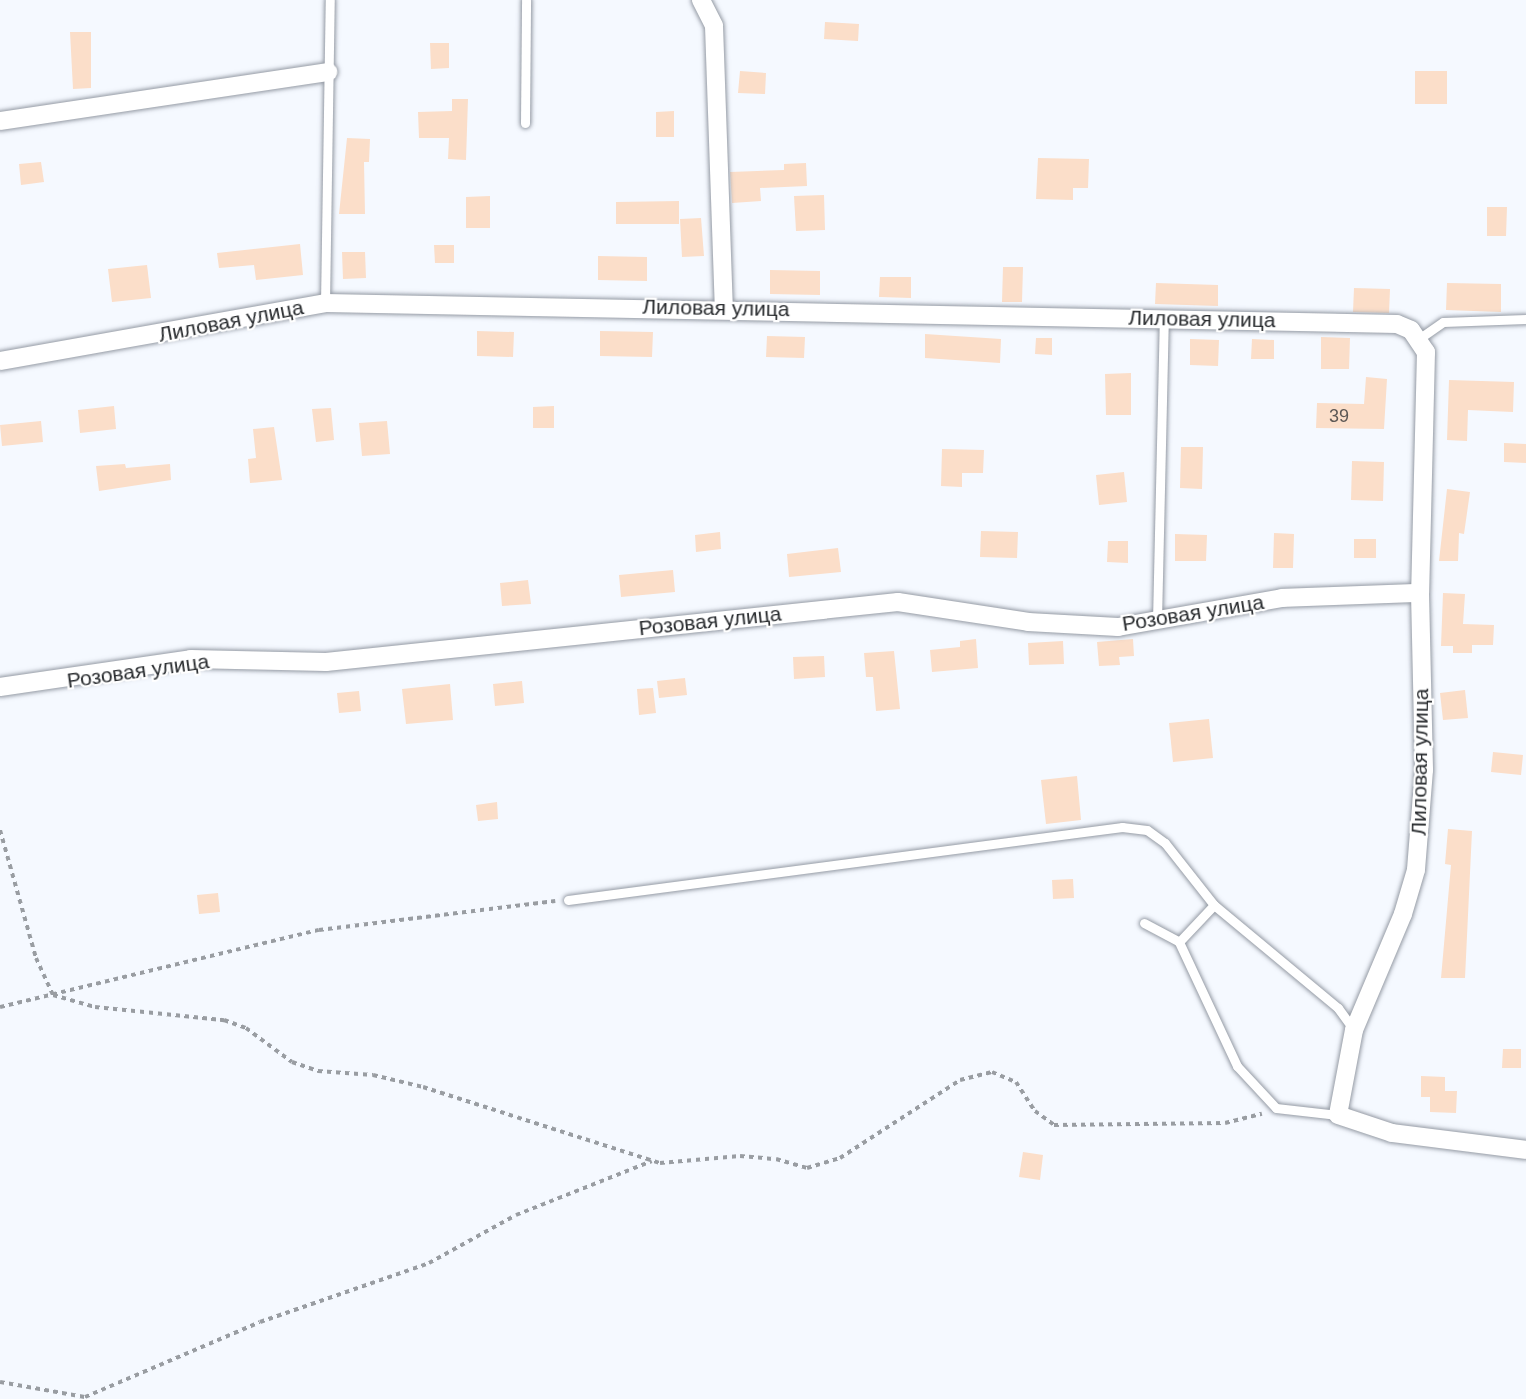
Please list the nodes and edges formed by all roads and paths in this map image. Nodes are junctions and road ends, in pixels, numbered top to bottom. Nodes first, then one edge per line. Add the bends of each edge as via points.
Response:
1 (330, 0) edge
2 (526, 0) edge
3 (701, 0) edge
4 (328, 72) junction
5 (0, 121) edge
6 (525, 123) dead end
7 (325, 303) junction
8 (724, 309) junction
9 (1164, 319) junction
10 (1526, 319) edge
11 (1420, 338) junction
12 (0, 361) edge
13 (1420, 593) junction
14 (1157, 621) junction
15 (0, 687) edge
16 (0, 830) edge
17 (568, 900) joint
18 (1214, 905) junction
19 (1144, 923) dead end
20 (1179, 942) junction
21 (53, 994) junction
22 (0, 1007) edge
23 (1354, 1030) junction
24 (1276, 1108) junction
25 (1338, 1115) junction
26 (1526, 1150) edge
27 (653, 1161) junction
28 (0, 1382) edge

1 - 4 lane
2 - 6 lane
3 - 8 street via 714,26
4 - 5 street
4 - 7 lane
7 - 8 street, Лиловая улица
7 - 12 street, Лиловая улица
8 - 9 street, Лиловая улица
9 - 11 street, Лиловая улица via 1397,324
9 - 14 lane
10 - 11 lane via 1443,322
11 - 13 street, Лиловая улица via 1426,352
13 - 14 street, Розовая улица via 1282,598
13 - 23 street, Лиловая улица via 1424,770 1416,870 1403,914
14 - 15 street, Розовая улица via 1118,627 1028,622 898,602 326,662 191,659
16 - 21 path via 36,958
17 - 18 lane via 1122,827 1147,830 1165,843
17 - 21 path via 319,930
18 - 20 lane
18 - 23 lane via 1338,1008
19 - 20 lane
20 - 24 lane via 1237,1065
21 - 22 path
21 - 27 path via 95,1007 224,1020 246,1028 292,1062 318,1071 373,1075 423,1087
23 - 25 street, Лиловая улица
24 - 25 lane
24 - 27 path via 1244,1122 1054,1125 1035,1111 1016,1082 992,1072 960,1080 840,1158 807,1168 776,1159 741,1156
25 - 26 street via 1392,1133
27 - 28 path via 516,1215 429,1263 260,1322 85,1397

